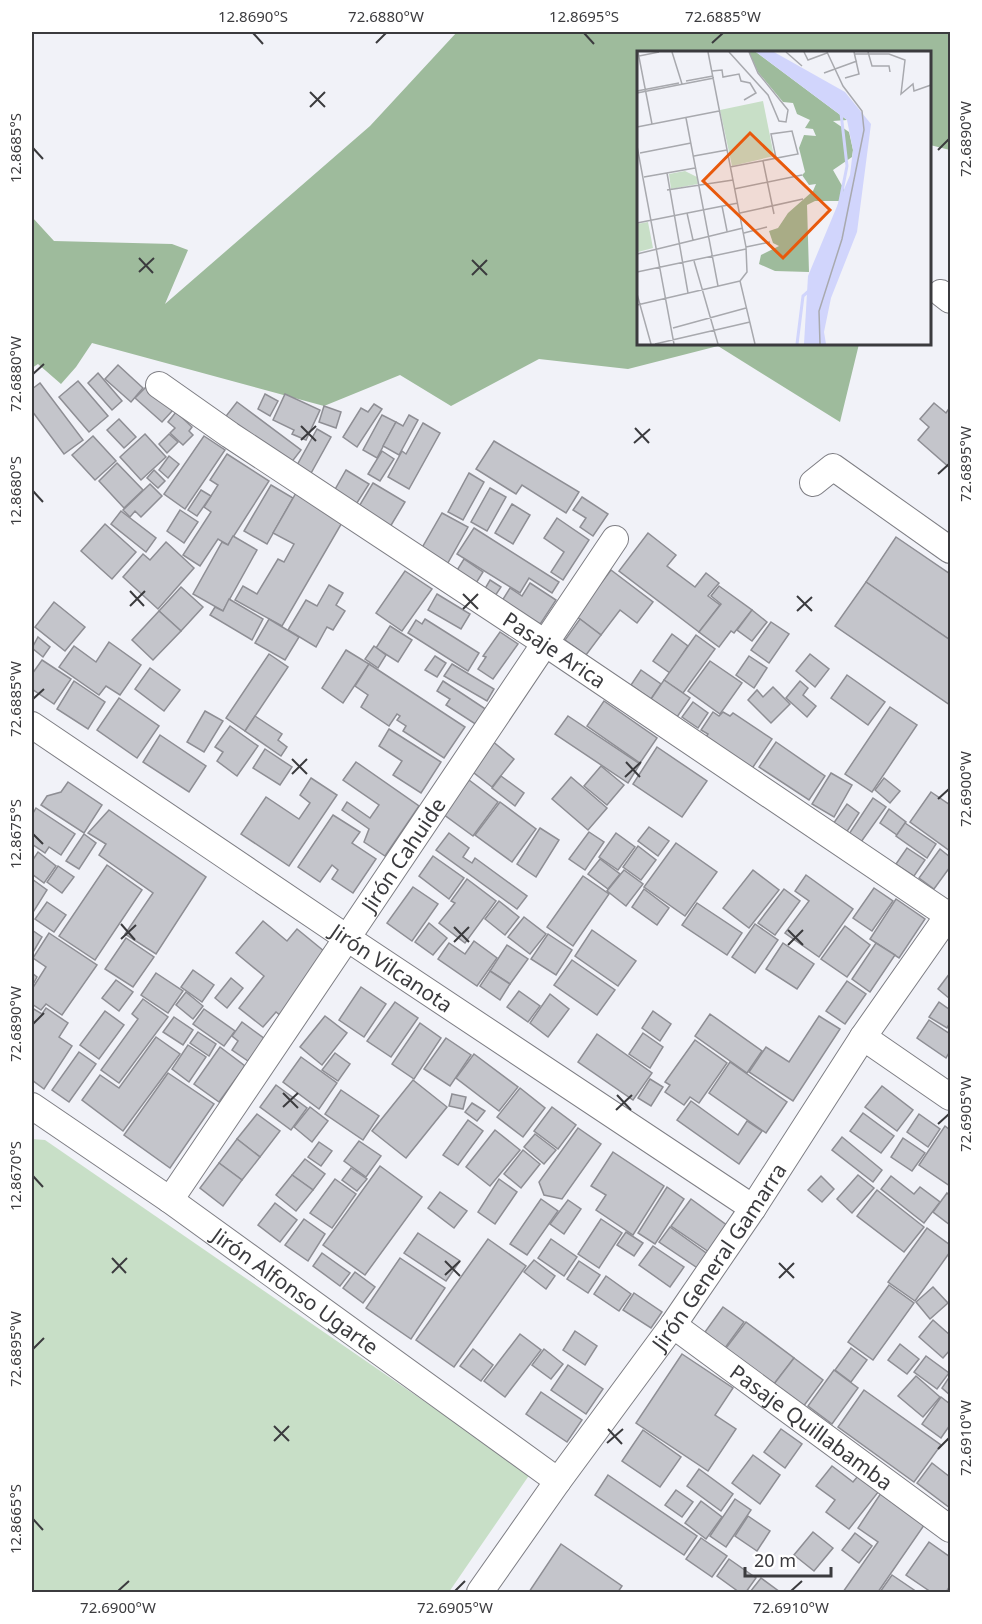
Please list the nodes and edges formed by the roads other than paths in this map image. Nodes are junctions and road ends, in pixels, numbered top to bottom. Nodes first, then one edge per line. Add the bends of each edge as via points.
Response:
1 (159, 385) dead end
2 (813, 483) dead end
3 (615, 539) dead end
4 (951, 550) edge
5 (545, 644) junction
6 (32, 725) edge
7 (950, 914) edge
8 (347, 938) junction
9 (863, 1037) junction
10 (951, 1097) edge
11 (32, 1106) edge
12 (170, 1200) junction
13 (753, 1208) junction
14 (673, 1325) junction
15 (558, 1481) junction
16 (951, 1529) edge
17 (480, 1593) edge

1 - 5 street, Pasaje Arica
2 - 4 street via 833,467
3 - 5 street, Jirón Cahuide
5 - 7 street, Pasaje Arica
5 - 8 street, Jirón Cahuide
6 - 8 street, Jirón Vilcanota
7 - 9 street, Jirón General Gamarra
8 - 12 street, Jirón Cahuide
8 - 13 street, Jirón Vilcanota
9 - 10 street
9 - 13 street, Jirón General Gamarra
11 - 12 street, Jirón Alfonso Ugarte
12 - 15 street, Jirón Alfonso Ugarte
13 - 14 street, Jirón General Gamarra
14 - 15 street, Jirón General Gamarra
14 - 16 street, Pasaje Quillabamba
15 - 17 street, Jirón General Gamarra

